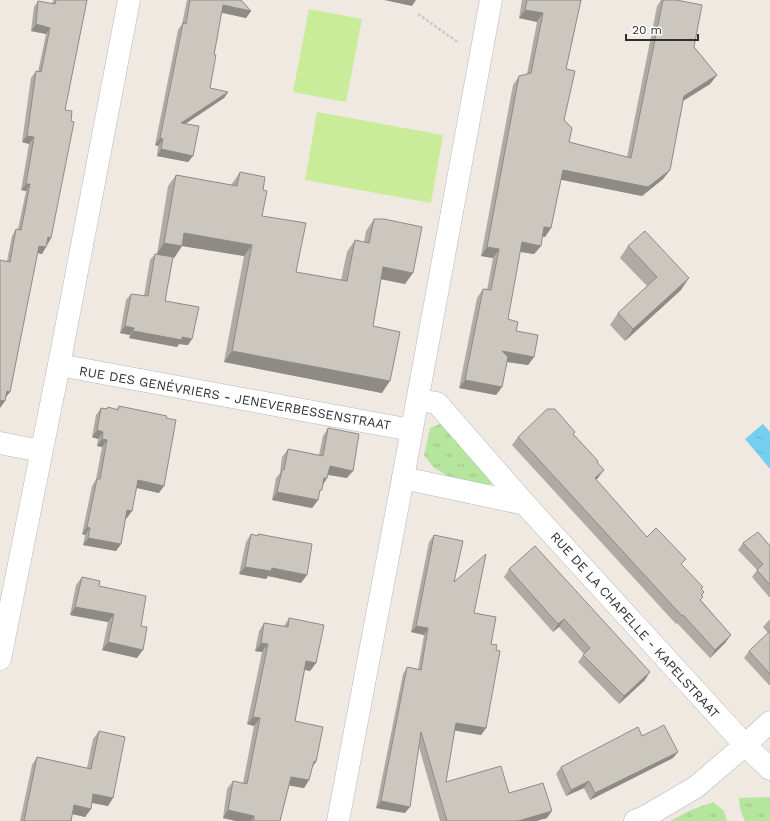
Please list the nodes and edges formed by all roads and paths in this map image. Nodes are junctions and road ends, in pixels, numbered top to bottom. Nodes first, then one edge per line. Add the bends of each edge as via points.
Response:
1 (129, 0) edge
2 (491, 0) edge
3 (418, 14) dead end
4 (481, 54) junction
5 (59, 365) junction
6 (418, 400) junction
7 (411, 430) junction
8 (0, 443) edge
9 (41, 451) junction
10 (403, 478) junction
11 (525, 504) junction
12 (0, 659) edge
13 (770, 722) edge
14 (745, 745) junction
15 (770, 769) edge
16 (338, 821) edge
17 (635, 821) edge

1 - 5 street
2 - 4 street
3 - 4 path via 468,50
4 - 6 street
5 - 7 street, RUE DES GENÉVRIERS - JENEVERBESSENSTRAAT
5 - 9 street
6 - 7 street
6 - 11 street, RUE DE LA CHAPELLE - KAPELSTRAAT via 437,403
7 - 10 street
8 - 9 street
9 - 12 street
10 - 11 street
10 - 16 street
11 - 14 street, RUE DE LA CHAPELLE - KAPELSTRAAT
13 - 14 street
14 - 15 street, RUE DE LA CHAPELLE - KAPELSTRAAT
14 - 17 street via 696,787

